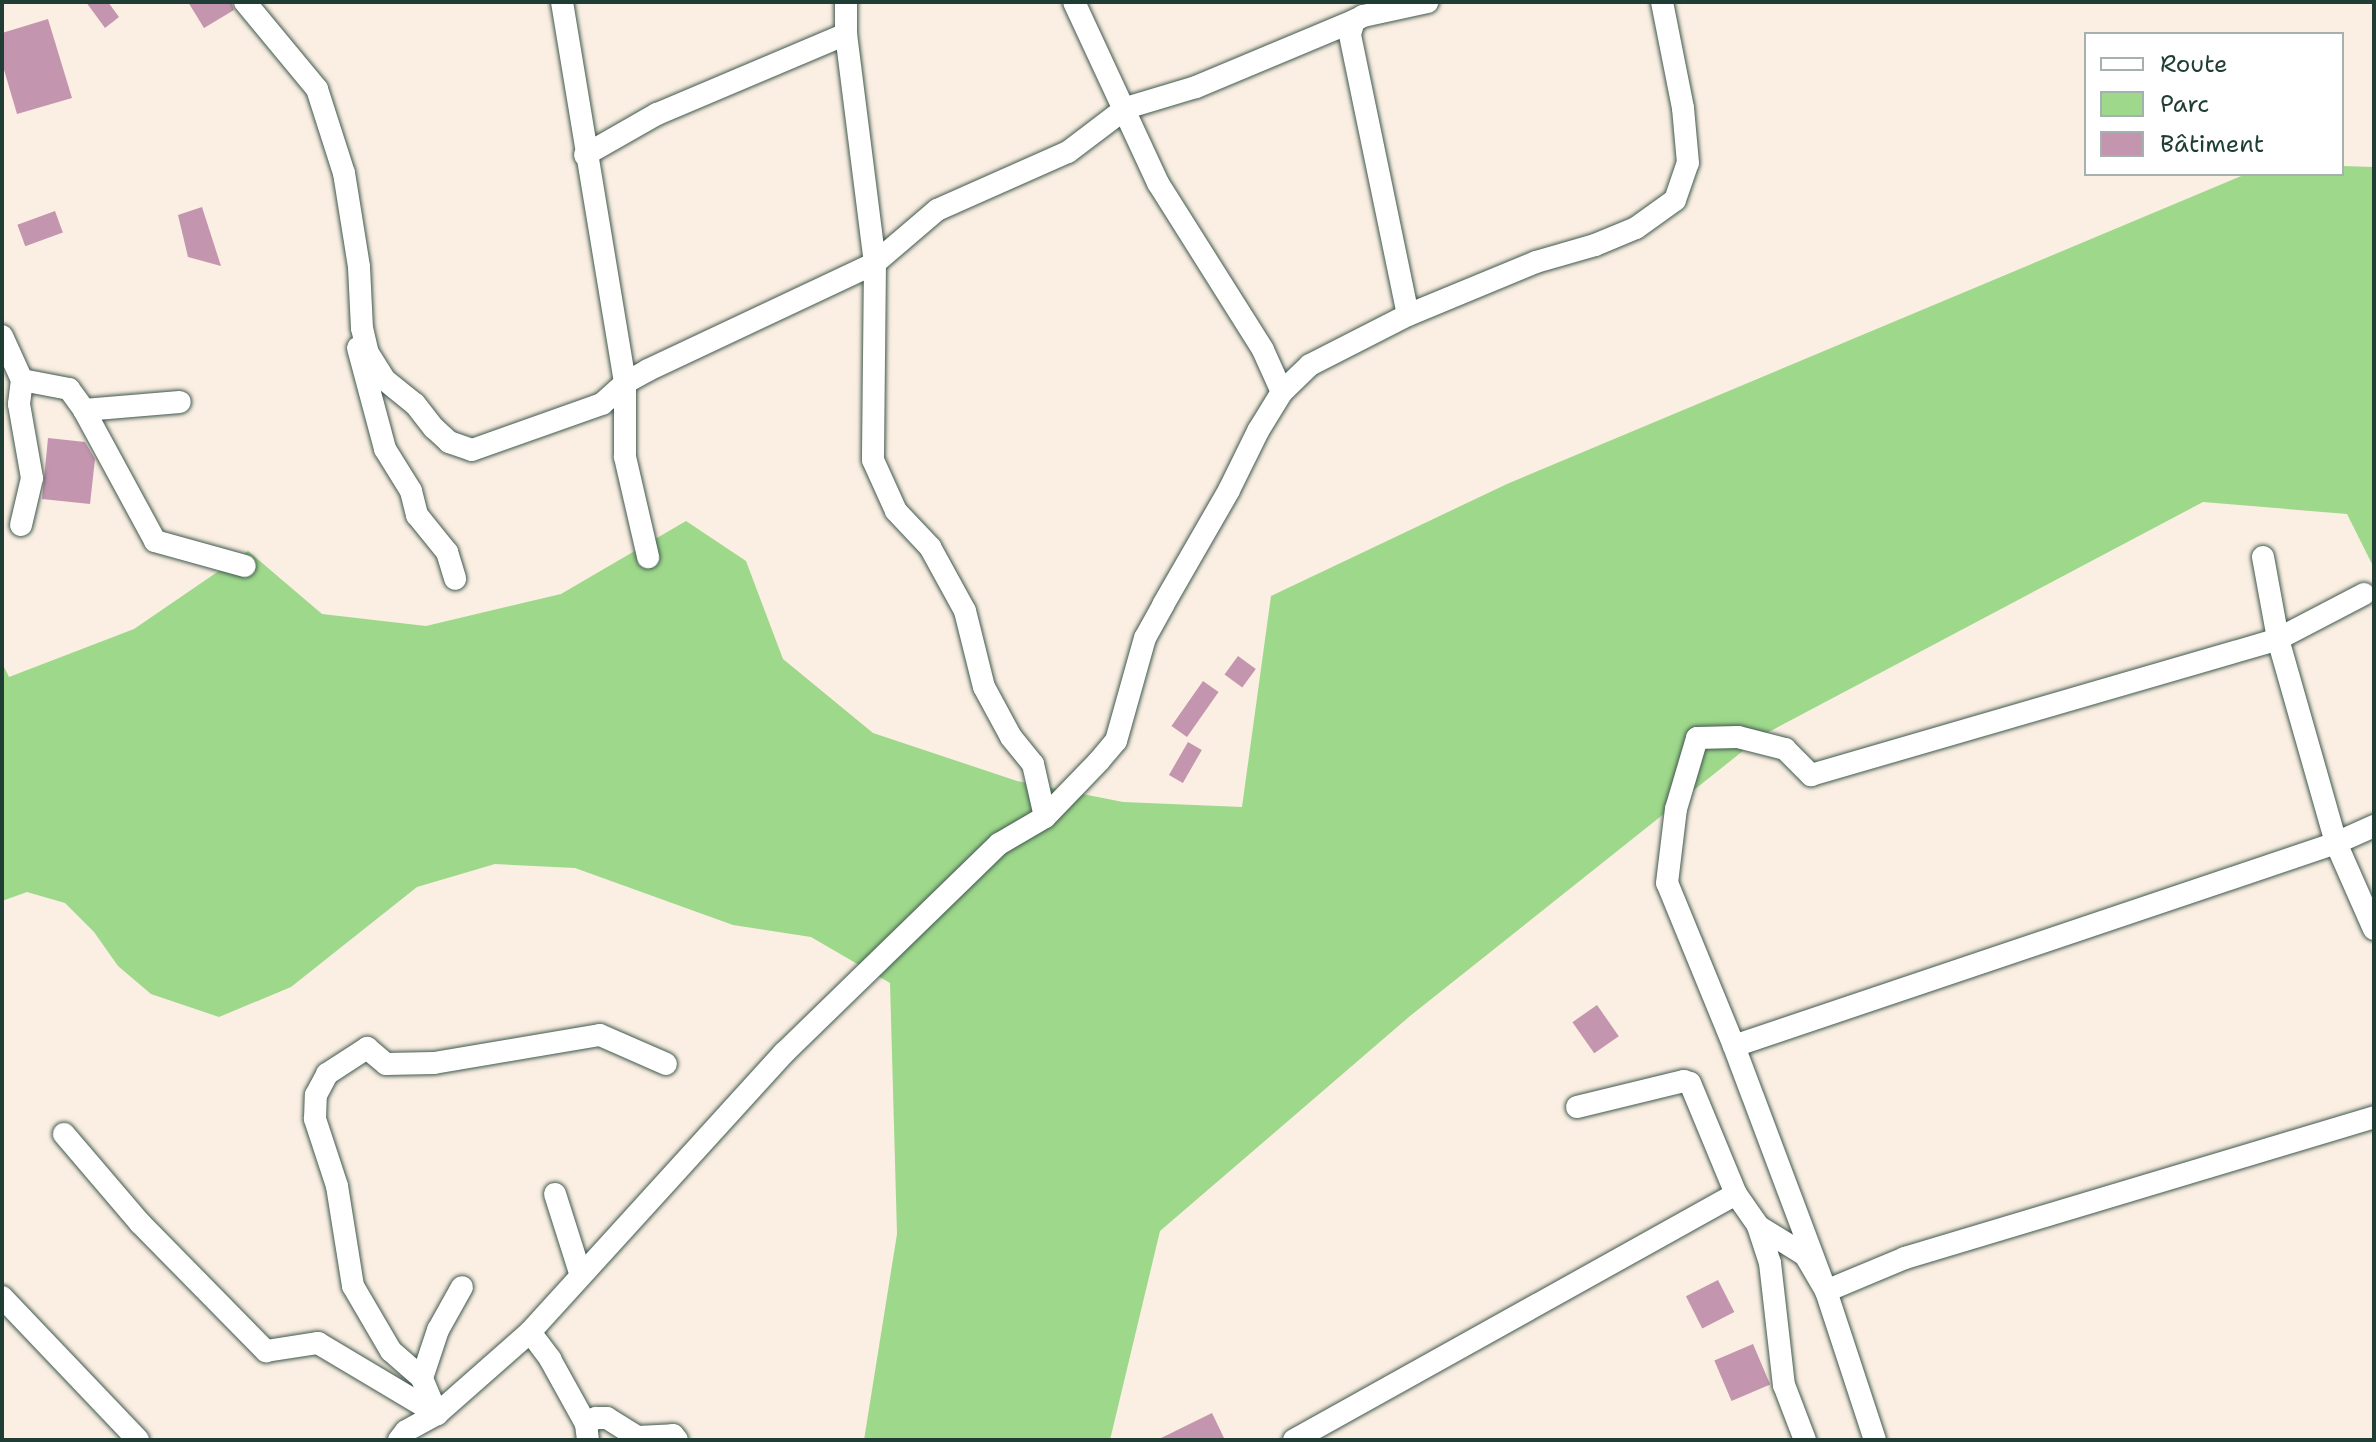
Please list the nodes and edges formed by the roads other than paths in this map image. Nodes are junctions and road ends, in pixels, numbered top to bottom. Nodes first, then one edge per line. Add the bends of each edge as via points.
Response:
1 (245, 2) edge
2 (562, 2) edge
3 (846, 2) edge
4 (1074, 2) edge
5 (1427, 2) edge
6 (1662, 2) edge
7 (1354, 21) junction
8 (846, 34) junction
9 (1126, 108) junction
10 (585, 155) junction
11 (875, 263) junction
12 (1408, 315) junction
13 (362, 328) junction
14 (2, 336) edge
15 (22, 380) junction
16 (625, 383) junction
17 (1282, 392) junction
18 (180, 402) dead end
19 (84, 410) junction
20 (21, 525) dead end
21 (648, 557) dead end
22 (2263, 557) dead end
23 (245, 566) dead end
24 (455, 579) dead end
25 (2364, 594) dead end
26 (2278, 639) junction
27 (1045, 817) junction
28 (2374, 826) edge
29 (2336, 843) junction
30 (2374, 929) edge
31 (1734, 1046) junction
32 (666, 1064) dead end
33 (1577, 1107) dead end
34 (2374, 1117) edge
35 (64, 1134) dead end
36 (555, 1194) dead end
37 (1736, 1194) junction
38 (1758, 1226) junction
39 (580, 1273) junction
40 (462, 1287) dead end
41 (1826, 1291) junction
42 (2, 1297) edge
43 (530, 1332) junction
44 (422, 1378) junction
45 (437, 1414) junction
46 (587, 1432) edge
47 (138, 1440) edge
48 (399, 1440) edge
49 (677, 1440) edge
50 (1294, 1440) edge
51 (1805, 1440) edge
52 (1875, 1440) edge

1 - 13 street via 317,89 344,173 359,267
2 - 10 street
3 - 8 street
4 - 9 street
5 - 7 street
6 - 12 street via 1688,163 1675,200 1636,228
7 - 9 street via 1196,87
7 - 12 street via 1350,34
8 - 10 street via 657,114
8 - 11 street
9 - 11 street via 1068,152 937,210
9 - 17 street via 1158,183 1263,350
10 - 16 street
11 - 16 street
11 - 27 street via 873,460 896,511 930,547 965,611 984,687 1011,737 1033,764
12 - 17 street via 1310,365
13 - 16 street via 368,353 385,380 449,442 472,450 602,404
13 - 24 street via 357,353 385,449 411,491 417,515 447,552
14 - 15 street
15 - 19 street via 69,389
15 - 20 street via 19,404 32,478
16 - 21 street via 625,457
17 - 27 street via 1145,638 1116,741
18 - 19 street
19 - 23 street via 155,541
22 - 26 street
25 - 26 street
26 - 29 street
26 - 31 street via 1811,775 1785,749 1738,737 1697,738 1676,809 1667,883
27 - 39 street via 999,844 858,979
28 - 29 street
29 - 30 street
29 - 31 street
31 - 41 street
32 - 44 street via 600,1035 434,1063 386,1064 367,1048 327,1074 316,1095 315,1119 337,1186 353,1286 391,1351
33 - 37 street via 1690,1083
34 - 41 street via 1905,1258
35 - 45 street via 140,1223 266,1351 318,1343
36 - 39 street
37 - 38 street
37 - 50 street
38 - 41 street via 1805,1255
38 - 51 street via 1770,1263 1784,1385
39 - 43 street
40 - 44 street via 438,1330
41 - 52 street
42 - 47 street
43 - 45 street
43 - 46 street via 550,1359
44 - 45 street
45 - 48 street
46 - 49 street via 596,1418 607,1418 638,1437 673,1435

